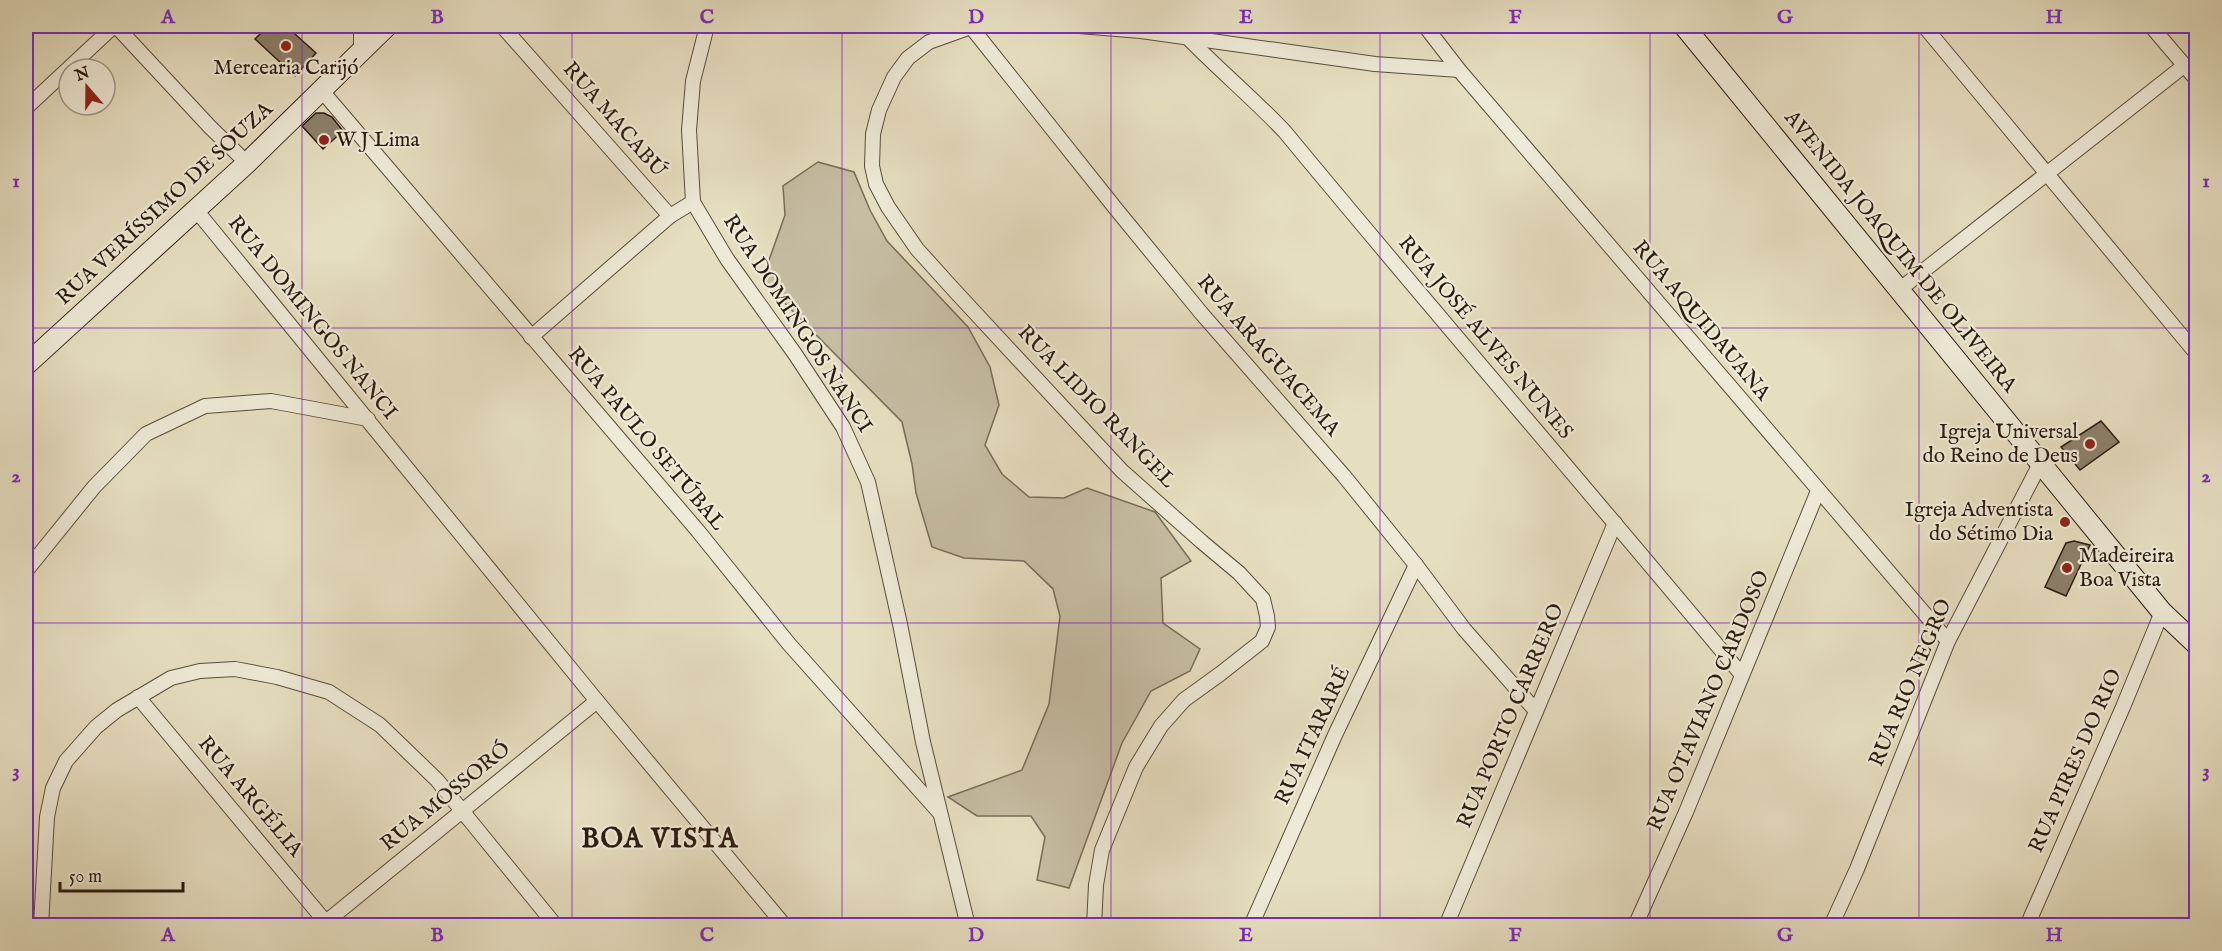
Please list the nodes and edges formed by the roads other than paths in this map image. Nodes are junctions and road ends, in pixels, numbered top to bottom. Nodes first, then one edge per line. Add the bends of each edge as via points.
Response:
1 (115, 26) edge
2 (361, 26) edge
3 (387, 26) edge
4 (502, 26) edge
5 (707, 26) edge
6 (987, 26) edge
7 (1079, 26) edge
8 (1425, 26) edge
9 (1684, 26) edge
10 (1924, 26) edge
11 (2151, 26) edge
12 (971, 27) junction
13 (1187, 37) junction
14 (361, 50) junction
15 (2184, 65) junction
16 (1459, 70) junction
17 (2196, 79) edge
18 (322, 91) junction
19 (26, 108) edge
20 (247, 163) junction
21 (2047, 172) junction
22 (693, 202) junction
23 (196, 210) junction
24 (670, 216) junction
25 (1899, 290) junction
26 (531, 337) junction
27 (2196, 353) edge
28 (26, 365) edge
29 (368, 419) junction
30 (2041, 462) junction
31 (1818, 491) junction
32 (1615, 523) junction
33 (1416, 565) junction
34 (26, 571) edge
35 (2162, 612) junction
36 (1948, 641) junction
37 (2196, 644) edge
38 (1742, 675) junction
39 (138, 697) junction
40 (597, 701) junction
41 (1536, 711) junction
42 (463, 811) junction
43 (940, 813) junction
44 (325, 924) edge
45 (41, 926) edge
46 (556, 926) edge
47 (785, 926) edge
48 (968, 926) edge
49 (1094, 926) edge
50 (1251, 926) edge
51 (1446, 926) edge
52 (1635, 926) edge
53 (1831, 926) edge
54 (2027, 926) edge

1 - 19 street
1 - 20 street
2 - 14 street
3 - 14 main road, RUA VERÍSSIMO DE SOUZA
4 - 24 street, RUA MACABÚ
5 - 22 street, RUA DOMINGOS NANCI via 693,81 689,130
6 - 12 street, RUA LIDIO RANGEL
7 - 13 street
8 - 16 street, RUA AQUIDAUANA
9 - 25 main road, AVENIDA JOAQUIM DE OLIVEIRA
10 - 21 street
11 - 15 street
12 - 33 street, RUA ARAGUACEMA via 1202,314
12 - 49 street, RUA LIDIO RANGEL via 929,42 908,58 894,77 873,134 872,166 880,192 917,249 954,290 1122,471 1239,573 1263,599 1267,616 1268,627 1262,641 1184,700 1161,726 1136,767 1102,850
13 - 16 street via 1375,64
13 - 32 street, RUA JOSÉ ALVES NUNES via 1286,132
14 - 18 main road, RUA VERÍSSIMO DE SOUZA
15 - 17 street
15 - 21 street
16 - 31 street, RUA AQUIDAUANA
18 - 20 main road, RUA VERÍSSIMO DE SOUZA
18 - 26 street, RUA PAULO SETÚBAL
20 - 23 main road, RUA VERÍSSIMO DE SOUZA
21 - 25 street
21 - 27 street
22 - 24 street
22 - 43 street, RUA DOMINGOS NANCI via 727,259 843,427 868,482
23 - 28 main road, RUA VERÍSSIMO DE SOUZA
23 - 29 street, RUA DOMINGOS NANCI
24 - 26 street
25 - 30 main road, AVENIDA JOAQUIM DE OLIVEIRA
26 - 43 street, RUA PAULO SETÚBAL via 698,531 789,644
29 - 34 street via 271,400 205,406 146,434 94,486
29 - 40 street, RUA DOMINGOS NANCI
30 - 35 main road, AVENIDA JOAQUIM DE OLIVEIRA
30 - 36 street, RUA RIO NEGRO
31 - 36 street, RUA AQUIDAUANA
31 - 38 street, RUA OTAVIANO CARDOSO
32 - 38 street, RUA JOSÉ ALVES NUNES
32 - 41 street, RUA PORTO CARRERO
33 - 41 street, RUA ARAGUACEMA via 1464,629
33 - 50 street, RUA ITARARÉ via 1335,735
35 - 37 main road, AVENIDA JOAQUIM DE OLIVEIRA
35 - 54 street, RUA PIRES DO RIO
36 - 53 street, RUA RIO NEGRO
38 - 52 street, RUA OTAVIANO CARDOSO
39 - 42 street via 171,678 235,669 328,692 380,724
39 - 44 street, RUA ARGÉLIA via 313,904
39 - 45 street via 96,727 66,761 53,788 46,817
40 - 42 street, RUA MOSSORÓ
40 - 47 street, RUA DOMINGOS NANCI
41 - 51 street, RUA PORTO CARRERO
42 - 44 street, RUA MOSSORÓ
42 - 46 street
43 - 48 street, RUA DOMINGOS NANCI

